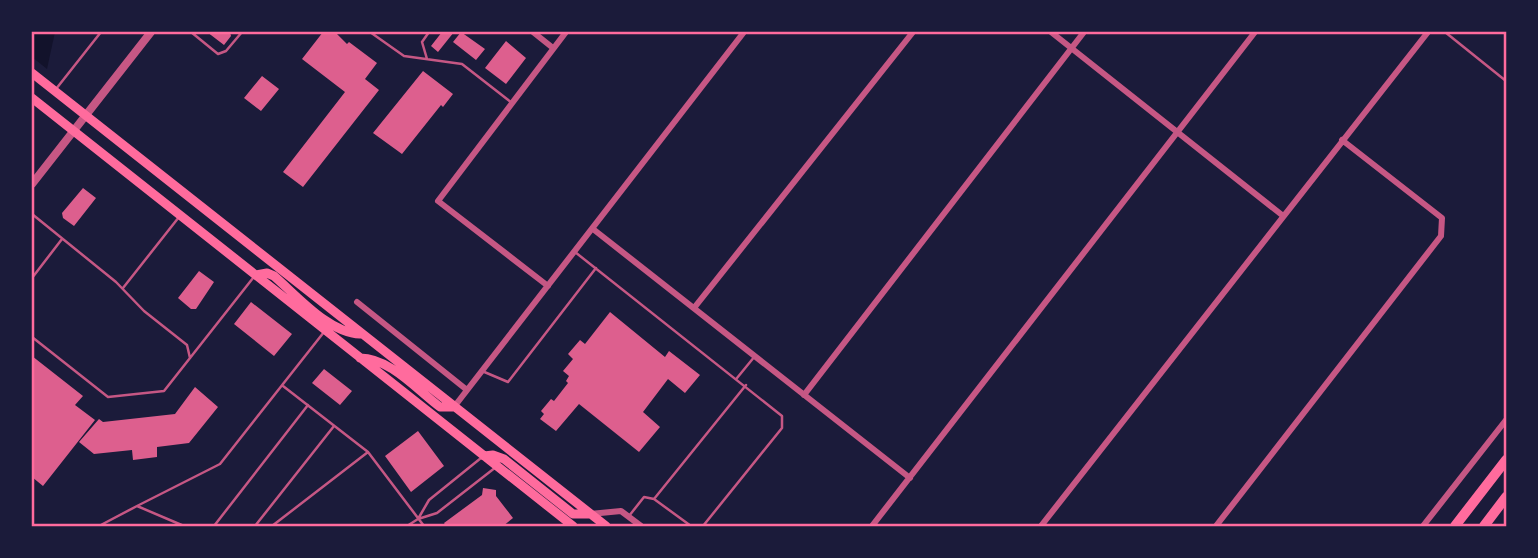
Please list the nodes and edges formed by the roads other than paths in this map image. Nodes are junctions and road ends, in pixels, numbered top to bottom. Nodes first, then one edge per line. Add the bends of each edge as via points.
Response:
1 (101, 32) edge
2 (151, 32) edge
3 (191, 32) edge
4 (242, 32) edge
5 (370, 32) edge
6 (429, 32) edge
7 (533, 32) edge
8 (566, 32) edge
9 (744, 32) edge
10 (913, 32) edge
11 (1051, 32) edge
12 (1084, 32) edge
13 (1255, 32) edge
14 (1428, 32) edge
15 (1445, 32) edge
16 (1071, 47) junction
17 (553, 48) junction
18 (427, 59) junction
19 (32, 73) edge
20 (1507, 81) edge
21 (54, 91) junction
22 (32, 98) edge
23 (512, 103) junction
24 (85, 116) junction
25 (74, 131) junction
26 (1176, 132) junction
27 (1342, 140) junction
28 (32, 184) edge
29 (32, 214) edge
30 (1282, 215) junction
31 (180, 216) junction
32 (593, 229) junction
33 (62, 239) junction
34 (575, 252) junction
35 (596, 268) junction
36 (256, 275) junction
37 (32, 278) edge
38 (548, 286) junction
39 (123, 288) junction
40 (357, 302) dead end
41 (694, 309) junction
42 (325, 331) junction
43 (362, 334) junction
44 (32, 337) edge
45 (755, 356) junction
46 (190, 358) junction
47 (360, 358) junction
48 (482, 371) junction
49 (737, 378) junction
50 (746, 385) junction
51 (283, 386) junction
52 (467, 390) junction
53 (804, 395) junction
54 (308, 405) junction
55 (454, 407) junction
56 (1507, 420) edge
57 (334, 426) junction
58 (368, 452) junction
59 (484, 456) junction
60 (1507, 460) edge
61 (497, 467) junction
62 (910, 478) junction
63 (1507, 497) edge
64 (654, 499) junction
65 (137, 506) junction
66 (590, 514) junction
67 (629, 517) junction
68 (418, 519) junction
69 (100, 526) edge
70 (184, 527) edge
71 (214, 527) edge
72 (255, 527) edge
73 (272, 527) edge
74 (407, 527) edge
75 (424, 527) edge
76 (573, 527) edge
77 (606, 527) edge
78 (641, 527) edge
79 (691, 527) edge
80 (704, 527) edge
81 (872, 527) edge
82 (1041, 527) edge
83 (1216, 527) edge
84 (1423, 527) edge
85 (1455, 527) edge
86 (1484, 527) edge

1 - 21 lane
2 - 24 street
3 - 4 lane via 218,54
5 - 18 lane via 404,56
6 - 18 lane via 422,41
7 - 17 street
8 - 17 street
9 - 32 street
10 - 41 street
11 - 16 street
12 - 16 street
13 - 26 street
14 - 27 street
15 - 20 lane
16 - 26 street
16 - 53 street
17 - 23 street
18 - 23 lane via 462,64
19 - 21 main road
21 - 24 main road
22 - 25 main road
23 - 38 street via 438,201
24 - 25 street
24 - 43 main road
25 - 28 street
25 - 31 main road
26 - 30 street
26 - 62 street
27 - 30 street
27 - 83 street via 1442,218 1441,236
29 - 33 lane
30 - 82 street
31 - 36 main road
31 - 39 lane
32 - 34 street
32 - 41 street
33 - 37 lane
33 - 39 lane
34 - 35 lane
34 - 38 street
35 - 48 lane via 508,382
35 - 49 lane
36 - 42 main road
36 - 43 main road via 274,276 337,326
36 - 46 lane
38 - 48 street
39 - 46 lane via 187,345
40 - 52 street
41 - 45 street
42 - 47 main road
42 - 51 lane
43 - 55 main road
44 - 46 lane via 108,397 164,391
45 - 49 lane
45 - 53 street
47 - 55 main road via 387,366 440,407
47 - 59 main road
48 - 52 street
49 - 50 lane
50 - 64 lane
50 - 80 lane via 782,416 782,428
51 - 54 lane
51 - 65 lane via 220,464
52 - 55 street
53 - 62 street
54 - 57 lane
54 - 71 lane
55 - 66 main road
56 - 84 street
57 - 58 lane
57 - 72 lane
58 - 68 lane
58 - 73 lane
59 - 61 main road
59 - 66 main road via 504,459 573,514
59 - 68 lane via 429,500
60 - 85 main road
61 - 68 lane via 437,513
61 - 76 main road
62 - 81 street
63 - 86 main road
64 - 67 lane via 644,497
64 - 79 lane
65 - 69 lane
65 - 70 lane
66 - 67 street via 621,510
66 - 77 main road
67 - 78 street
68 - 74 lane
68 - 75 lane

